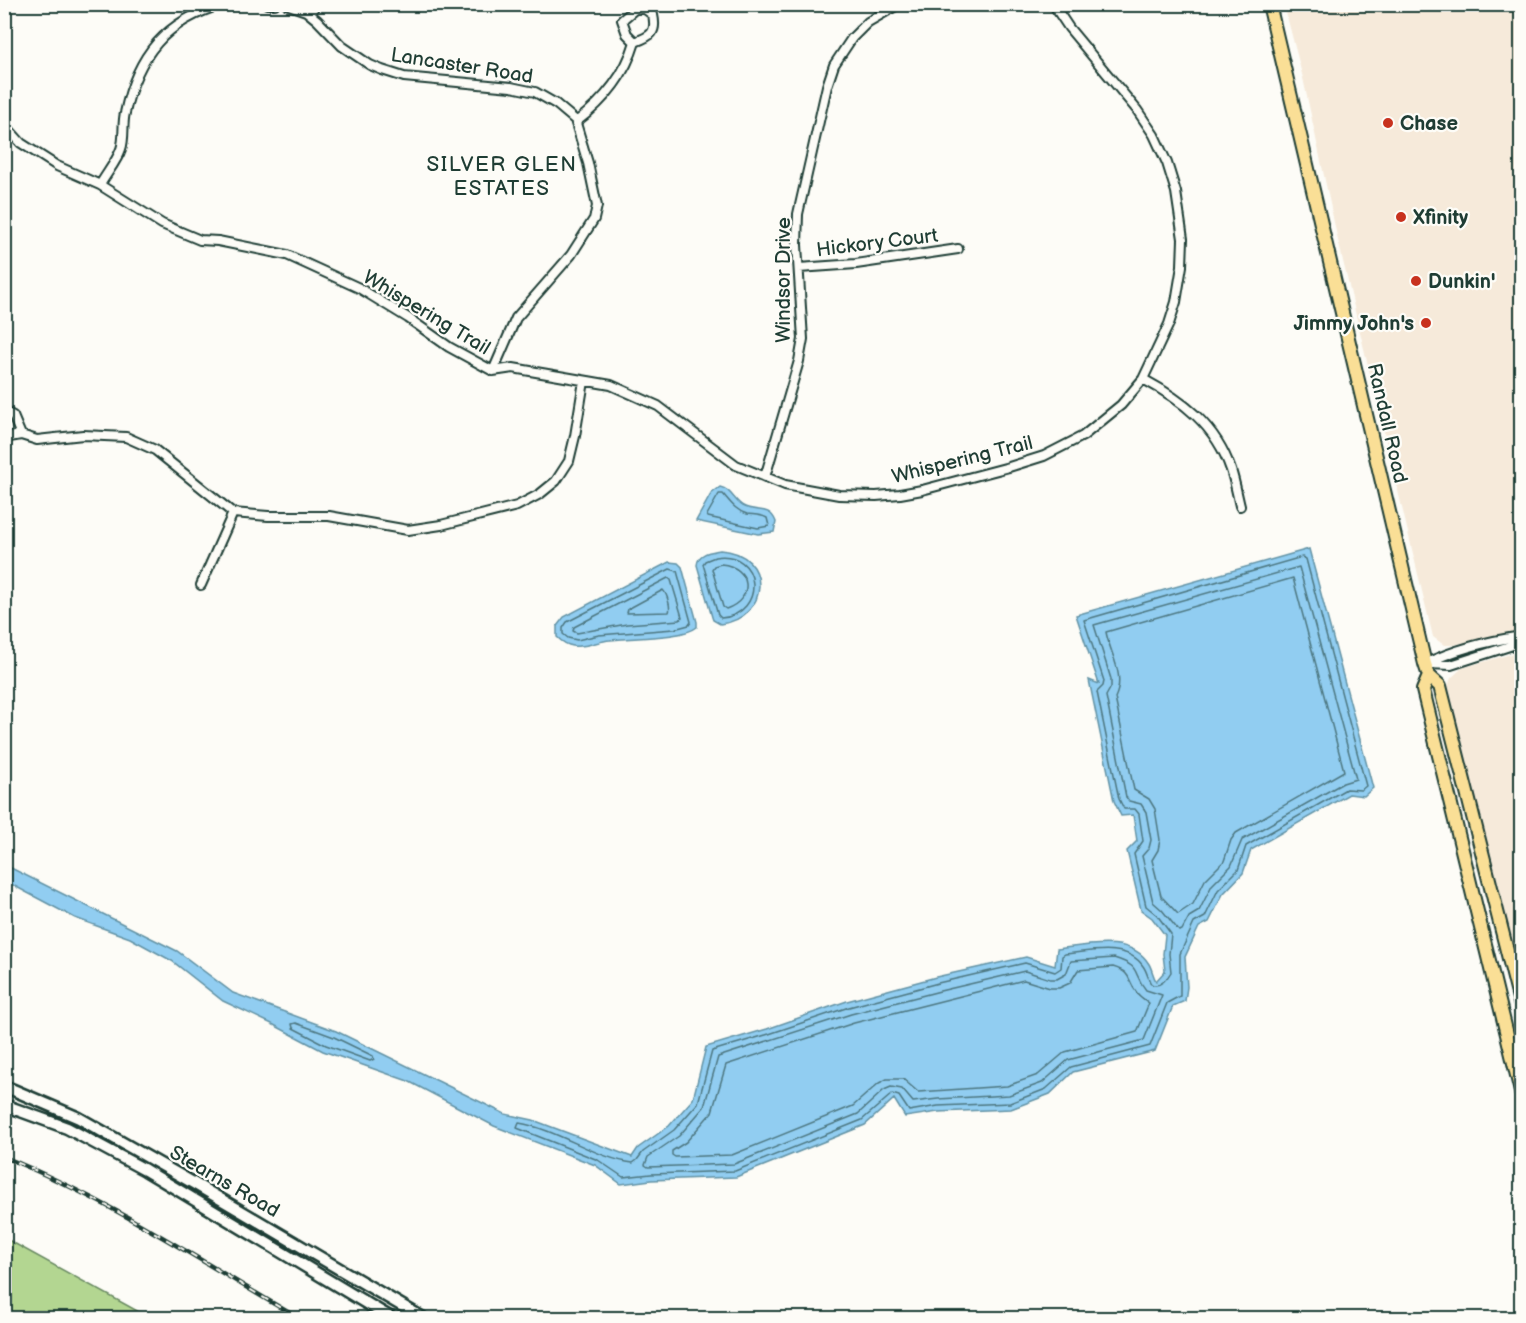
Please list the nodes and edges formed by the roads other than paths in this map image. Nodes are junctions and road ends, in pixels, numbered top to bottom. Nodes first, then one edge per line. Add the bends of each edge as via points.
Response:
1 (224, 4) edge
2 (267, 4) edge
3 (275, 4) edge
4 (286, 4) edge
5 (316, 4) edge
6 (899, 4) edge
7 (1053, 4) edge
8 (1269, 4) edge
9 (310, 14) junction
10 (635, 42) junction
11 (576, 122) junction
12 (4, 124) edge
13 (100, 185) junction
14 (958, 249) dead end
15 (799, 268) junction
16 (493, 371) junction
17 (1143, 379) junction
18 (584, 381) junction
19 (4, 411) edge
20 (21, 435) junction
21 (4, 438) edge
22 (765, 477) junction
23 (1240, 506) dead end
24 (232, 513) junction
25 (201, 585) dead end
26 (1521, 636) edge
27 (1521, 642) edge
28 (1427, 670) junction
29 (1521, 1010) edge
30 (4, 1086) edge
31 (1521, 1096) edge
32 (4, 1105) edge
33 (390, 1318) edge
34 (423, 1318) edge

1 - 13 street via 181,22 163,36 139,67 124,113 121,149
2 - 3 street
4 - 9 street, Lancaster Road
5 - 9 street
6 - 15 street, Windsor Drive via 868,22 834,65 798,214
7 - 17 street, Whispering Trail via 1154,135 1176,192 1183,239 1176,302
8 - 28 main road, Randall Road
9 - 11 street, Lancaster Road via 342,46 382,70 404,77 535,92
10 - 10 street via 622,20 635,9 645,9 654,15 656,26 651,34
10 - 11 street via 611,91
11 - 16 street via 593,184 597,206 594,219 571,255 516,318
12 - 13 street, Whispering Trail via 21,143 57,166
13 - 16 street, Whispering Trail via 162,224 200,240 285,254 359,288
14 - 15 street, Hickory Court
15 - 22 street, Windsor Drive via 803,339
16 - 18 street, Whispering Trail via 513,368
17 - 22 street, Whispering Trail via 1121,405 1083,436 1044,456 991,473 922,490 876,496 812,492
17 - 23 street via 1186,405 1210,431 1226,457
18 - 22 street, Whispering Trail via 611,385 639,396 680,421 736,465
18 - 24 street via 568,461 555,481 517,506 408,530 329,516
19 - 20 street via 13,416
20 - 21 street
20 - 24 street via 37,440 83,435 126,437 155,450
24 - 25 street
26 - 28 street via 1448,653
27 - 28 street
28 - 29 main road, Randall Road via 1440,686
28 - 31 main road, Randall Road via 1423,690
30 - 34 main road, Stearns Road via 89,1124
32 - 33 main road, Stearns Road via 67,1128 145,1170

